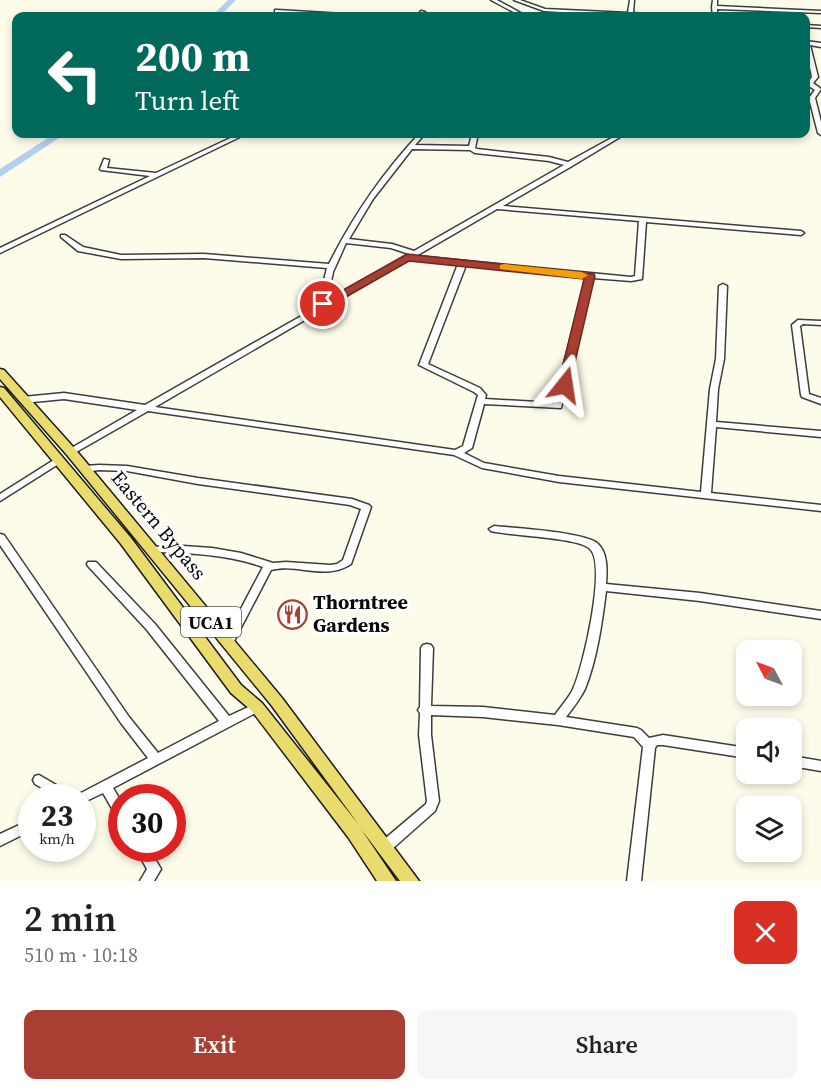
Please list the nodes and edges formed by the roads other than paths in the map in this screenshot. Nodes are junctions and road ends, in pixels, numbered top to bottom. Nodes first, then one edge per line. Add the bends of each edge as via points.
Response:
1 (493, 0) edge
2 (516, 0) edge
3 (715, 0) edge
4 (792, 4) dead end
5 (714, 7) junction
6 (781, 10) joint
7 (277, 11) dead end
8 (794, 11) junction
9 (294, 12) edge
10 (516, 12) edge
11 (578, 12) edge
12 (715, 12) edge
13 (821, 12) edge
14 (810, 58) edge
15 (810, 81) edge
16 (820, 89) edge
17 (813, 104) junction
18 (821, 104) edge
19 (821, 133) edge
20 (235, 138) edge
21 (418, 138) edge
22 (475, 138) edge
23 (615, 138) edge
24 (410, 147) junction
25 (472, 148) junction
26 (106, 160) dead end
27 (570, 165) junction
28 (156, 175) junction
29 (496, 207) junction
30 (644, 220) junction
31 (801, 233) dead end
32 (63, 236) dead end
33 (344, 241) junction
34 (0, 251) edge
35 (410, 255) junction
36 (463, 262) junction
37 (331, 267) junction
38 (590, 276) junction
39 (723, 286) dead end
40 (312, 310) junction
41 (821, 323) edge
42 (0, 372) edge
43 (0, 390) edge
44 (23, 400) junction
45 (482, 401) junction
46 (821, 401) edge
47 (145, 408) junction
48 (712, 424) junction
49 (821, 434) edge
50 (71, 452) junction
51 (456, 453) junction
52 (57, 460) junction
53 (85, 469) junction
54 (706, 495) junction
55 (0, 498) edge
56 (821, 508) edge
57 (494, 529) dead end
58 (0, 537) edge
59 (152, 549) junction
60 (92, 564) dead end
61 (271, 566) junction
62 (602, 587) junction
63 (821, 615) edge
64 (228, 643) junction
65 (427, 648) dead end
66 (258, 707) junction
67 (424, 710) junction
68 (558, 720) junction
69 (227, 723) junction
70 (649, 746) junction
71 (736, 751) edge
72 (157, 760) junction
73 (802, 763) edge
74 (821, 766) edge
75 (39, 780) dead end
76 (45, 784) edge
77 (105, 786) junction
78 (96, 791) edge
79 (108, 791) edge
80 (18, 831) edge
81 (0, 840) edge
82 (386, 846) junction
83 (149, 862) edge
84 (147, 881) edge
85 (387, 881) edge
86 (410, 881) edge
87 (634, 881) edge

1 - 10 street
2 - 11 street via 544,10
3 - 5 street
4 - 8 street
5 - 6 street
5 - 12 street
6 - 8 street
7 - 9 street
8 - 13 street
14 - 15 street via 815,77
16 - 17 street via 812,98
17 - 18 street
17 - 19 street
20 - 28 street
21 - 24 street
22 - 25 street
23 - 27 street
24 - 25 street
24 - 33 street via 380,182
25 - 27 street
26 - 28 street via 103,169
27 - 29 street
28 - 34 street
29 - 30 street
29 - 35 street
30 - 31 street
30 - 38 street via 639,277
32 - 37 street via 81,249 122,257 204,256
33 - 35 street via 392,246
33 - 37 street
35 - 36 street
35 - 40 street
36 - 38 street
36 - 45 street via 423,365 477,390
37 - 40 street via 327,295
38 - 45 street via 558,406
39 - 48 street
40 - 47 street
41 - 46 street via 796,325 805,395
42 - 44 main road, Eastern Bypass / UCA1
43 - 52 main road, Eastern Bypass / UCA1
44 - 47 street via 64,396
44 - 50 main road, Eastern Bypass / UCA1
45 - 51 street via 467,448
47 - 50 street
47 - 51 street
48 - 49 street
48 - 54 street
50 - 53 main road, Eastern Bypass / UCA1
51 - 54 street via 482,465 522,474
52 - 55 street
52 - 66 main road, Eastern Bypass / UCA1 via 126,541 236,689
53 - 59 main road, Eastern Bypass / UCA1
53 - 61 street via 132,469 366,507 343,566
54 - 56 street
57 - 62 street via 596,547
58 - 72 street via 125,720
59 - 61 street via 206,549 247,556
59 - 64 main road, Eastern Bypass / UCA1
60 - 69 street via 151,627
61 - 64 street via 263,572
62 - 63 street
62 - 68 street via 578,690
64 - 82 main road, Eastern Bypass / UCA1
65 - 67 street
66 - 69 street
66 - 85 main road, Eastern Bypass / UCA1
67 - 68 street
67 - 82 street via 431,807
68 - 70 street via 637,733
69 - 72 street
70 - 71 street via 663,740
70 - 87 street
72 - 77 street
73 - 74 street
75 - 76 street
77 - 78 street
77 - 79 street
80 - 81 street
82 - 86 main road, Eastern Bypass / UCA1
83 - 84 street via 153,869

